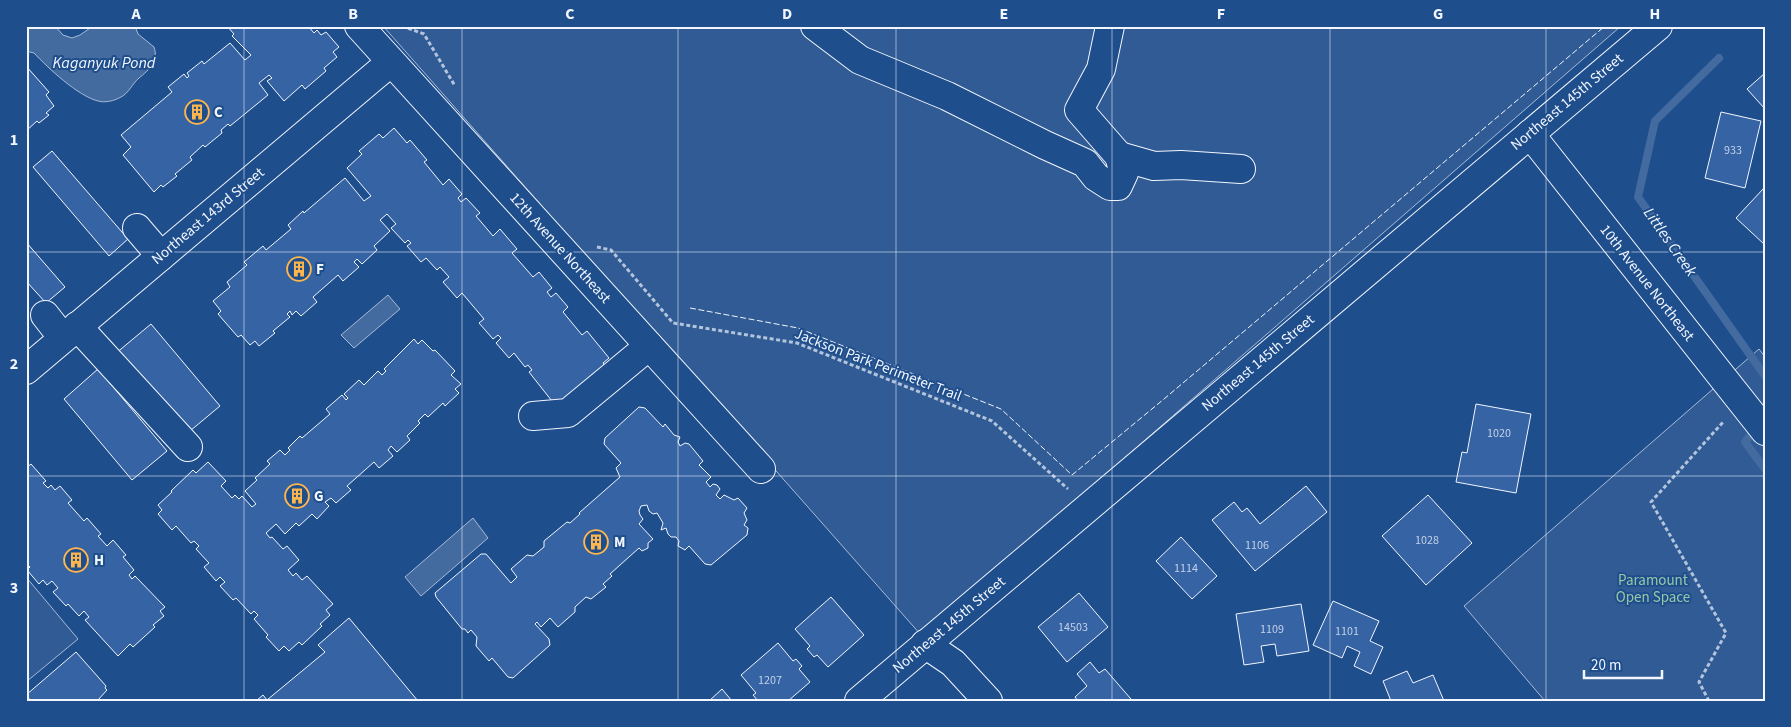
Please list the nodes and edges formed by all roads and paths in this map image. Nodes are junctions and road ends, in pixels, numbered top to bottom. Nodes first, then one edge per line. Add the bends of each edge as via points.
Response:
1 (359, 26) edge
2 (402, 26) edge
3 (815, 26) edge
4 (1110, 26) edge
5 (1658, 26) edge
6 (391, 62) junction
7 (455, 86) dead end
8 (1530, 134) junction
9 (1119, 156) junction
10 (1241, 169) dead end
11 (137, 228) dead end
12 (597, 246) dead end
13 (161, 256) junction
14 (45, 315) dead end
15 (70, 332) junction
16 (649, 346) junction
17 (26, 370) edge
18 (1742, 402) junction
19 (533, 416) dead end
20 (1765, 431) edge
21 (188, 447) dead end
22 (761, 469) dead end
23 (1068, 489) dead end
24 (925, 644) junction
25 (859, 701) edge
26 (988, 701) edge
27 (1709, 701) edge

1 - 6 street, 12th Avenue Northeast
2 - 7 path via 424,34
3 - 9 street via 860,60 947,96 1085,163 1096,177 1110,186 1118,186 1124,173
4 - 9 street via 1101,68 1079,110
5 - 8 street, Northeast 145th Street
6 - 13 street, Northeast 143rd Street
6 - 16 street, 12th Avenue Northeast
8 - 18 street, 10th Avenue Northeast
8 - 24 street, Northeast 145th Street
9 - 10 street via 1154,166
11 - 13 street
12 - 23 path, Jackson Park Perimeter Trail via 611,250 673,324 797,343 992,421
13 - 15 street, Northeast 143rd Street
14 - 15 street
15 - 17 street, Northeast 143rd Street
15 - 21 street
16 - 19 street via 568,413
16 - 22 street, 12th Avenue Northeast
18 - 20 street, 10th Avenue Northeast
18 - 27 path via 1651,502 1726,633 1699,682
24 - 25 street, Northeast 145th Street
24 - 26 street via 953,663

